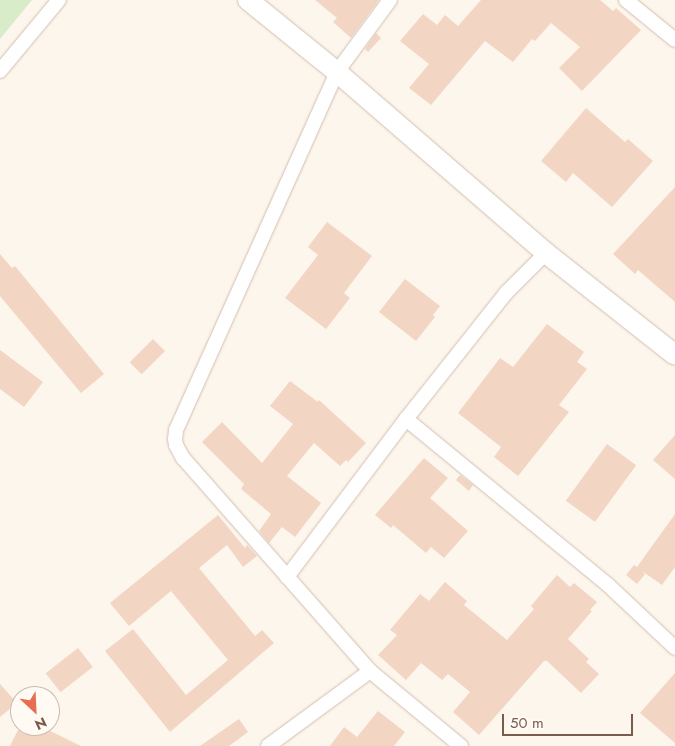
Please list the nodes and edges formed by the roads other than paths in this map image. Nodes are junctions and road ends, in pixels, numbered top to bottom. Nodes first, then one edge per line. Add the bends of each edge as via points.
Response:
1 (59, 0) edge
2 (248, 0) edge
3 (390, 0) edge
4 (626, 0) edge
5 (675, 40) edge
6 (0, 71) edge
7 (337, 72) junction
8 (546, 253) junction
9 (675, 355) edge
10 (406, 419) junction
11 (287, 577) junction
12 (675, 648) edge
13 (370, 671) junction
14 (268, 746) edge
15 (461, 746) edge

1 - 6 street
2 - 7 main road
3 - 7 street
4 - 5 street
7 - 8 main road
7 - 11 street via 176,430 175,439 183,458
8 - 9 main road
8 - 10 street via 506,293
10 - 11 street
10 - 12 street via 608,585
11 - 13 street
13 - 14 street
13 - 15 street

